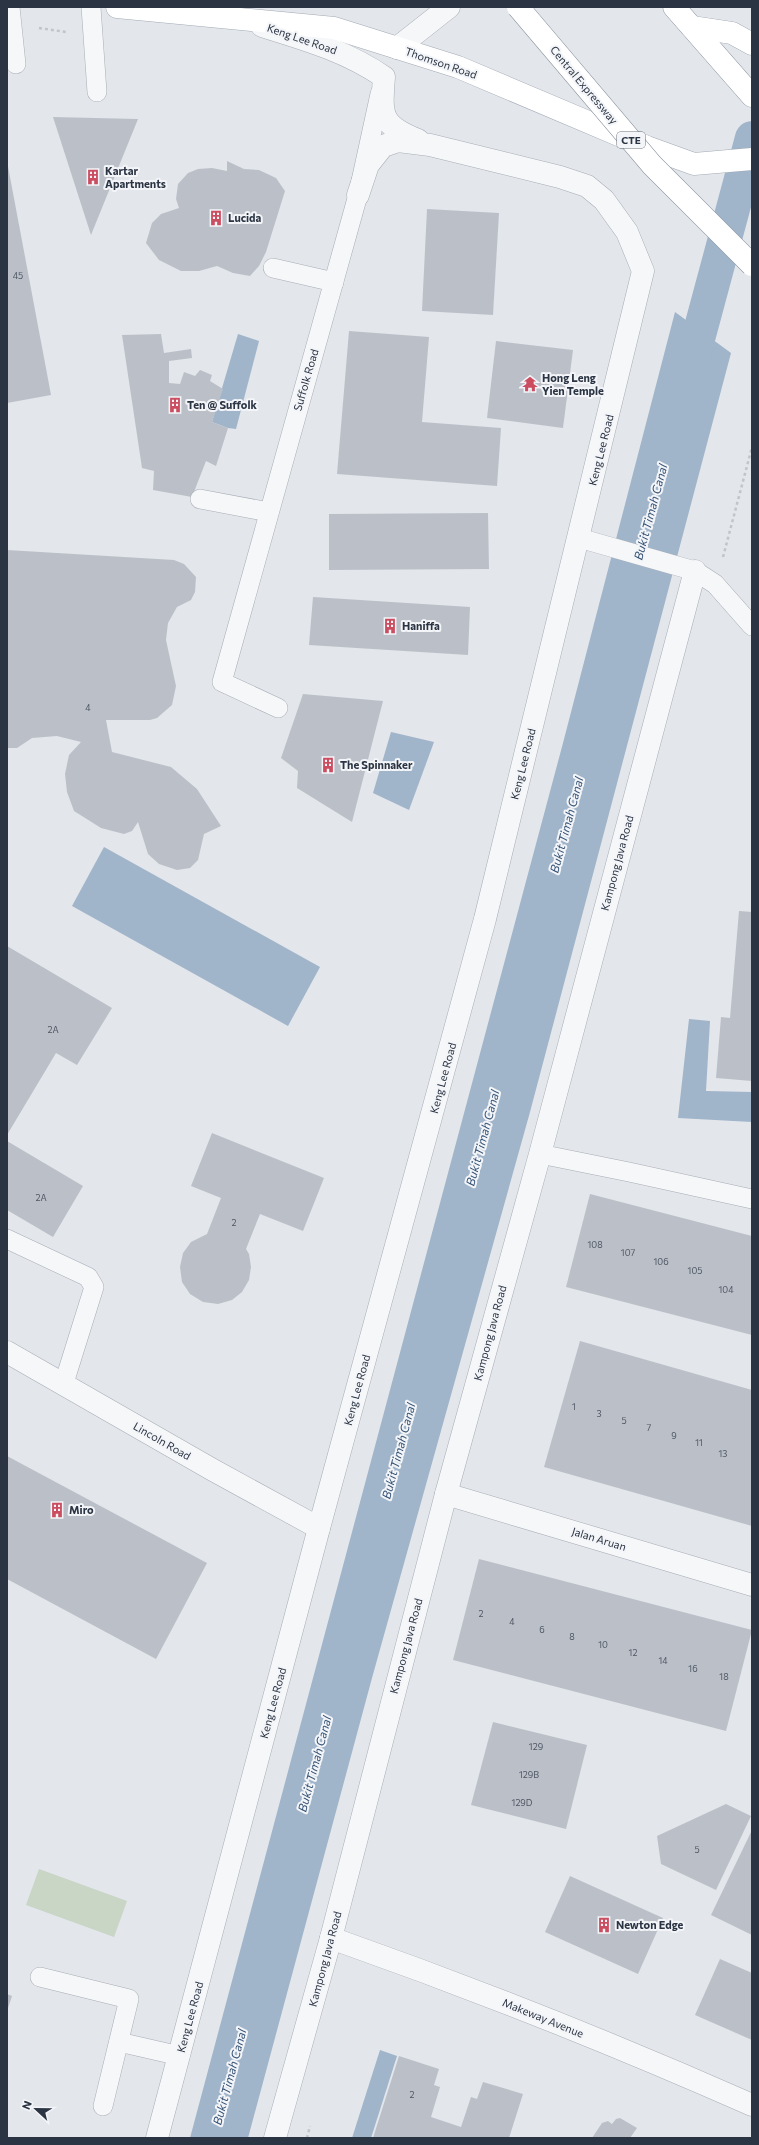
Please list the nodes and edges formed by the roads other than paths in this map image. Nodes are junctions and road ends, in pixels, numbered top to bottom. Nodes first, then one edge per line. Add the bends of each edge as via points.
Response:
1 (90, 7) edge
2 (117, 7) edge
3 (260, 7) edge
4 (449, 7) edge
5 (518, 7) edge
6 (674, 7) edge
7 (11, 15) edge
8 (239, 19) junction
9 (275, 22) junction
10 (692, 27) junction
11 (752, 44) edge
12 (398, 48) junction
13 (16, 64) dead end
14 (384, 77) junction
15 (97, 92) dead end
16 (752, 96) edge
17 (430, 145) junction
18 (752, 159) edge
19 (358, 195) junction
20 (752, 265) edge
21 (273, 268) dead end
22 (334, 282) junction
23 (200, 499) dead end
24 (269, 512) junction
25 (580, 538) junction
26 (694, 571) junction
27 (752, 626) edge
28 (278, 708) dead end
29 (540, 1154) junction
30 (752, 1200) edge
31 (7, 1239) edge
32 (7, 1352) edge
33 (64, 1383) junction
34 (446, 1494) junction
35 (319, 1528) junction
36 (752, 1585) edge
37 (331, 1938) junction
38 (40, 1977) dead end
39 (119, 2042) junction
40 (180, 2056) junction
41 (752, 2105) edge
42 (103, 2106) dead end
43 (157, 2138) edge
44 (275, 2138) edge

1 - 15 lane
2 - 8 main road, Thomson Road
3 - 9 main road
4 - 12 street
5 - 20 main road, Central Expressway / CTE, bridge via 652,165
6 - 10 main road
7 - 13 lane
8 - 9 main road, Thomson Road
8 - 14 street, Keng Lee Road via 328,46
9 - 12 main road, Thomson Road via 334,28
10 - 11 main road via 732,33
10 - 16 main road
12 - 18 main road, Thomson Road via 458,67 647,147 694,164
14 - 17 street, Keng Lee Road via 382,98 387,122 399,133
14 - 19 lane, Suffolk Road
17 - 19 street, Keng Lee Road via 398,141 383,146 368,165
17 - 25 street, Keng Lee Road via 587,186 604,200 627,232 643,271
19 - 22 lane, Suffolk Road
21 - 22 lane
22 - 24 lane, Suffolk Road
23 - 24 lane
24 - 28 lane, Suffolk Road via 222,682
25 - 26 lane
25 - 35 street, Keng Lee Road via 485,919
26 - 27 lane via 715,584
26 - 29 street, Kampong Java Road
29 - 30 lane
29 - 34 street, Kampong Java Road
31 - 33 lane via 92,1281 94,1287
32 - 33 street, Lincoln Road
33 - 35 street, Lincoln Road
34 - 36 street, Jalan Aruan
34 - 37 street, Kampong Java Road
35 - 40 street, Keng Lee Road
37 - 41 street, Makeway Avenue via 606,2042
37 - 44 street, Kampong Java Road
38 - 39 lane via 129,1999
39 - 40 lane
39 - 42 lane
40 - 43 street, Keng Lee Road

